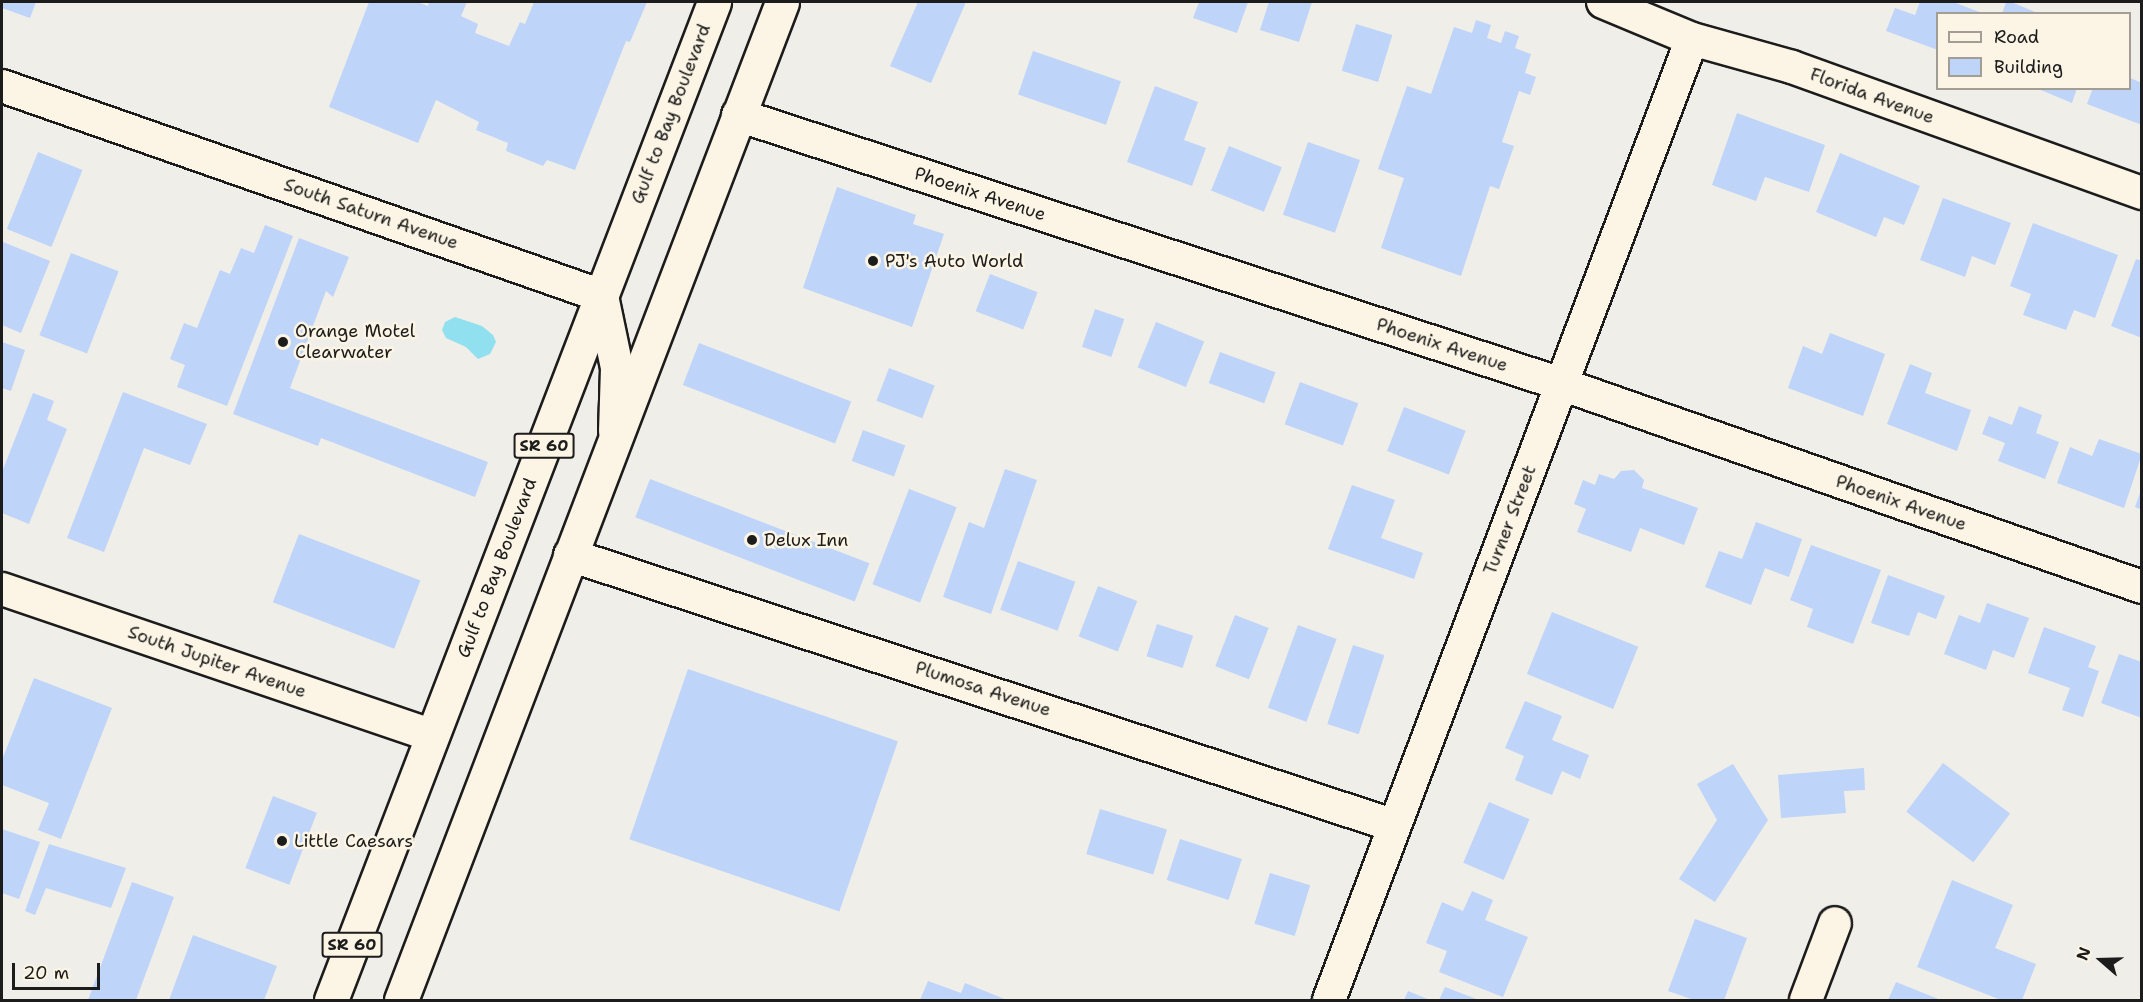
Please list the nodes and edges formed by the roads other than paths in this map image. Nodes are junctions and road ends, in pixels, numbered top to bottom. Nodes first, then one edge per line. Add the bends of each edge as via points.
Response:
1 (714, 2) edge
2 (782, 2) edge
3 (1603, 2) edge
4 (1692, 39) junction
5 (2, 86) edge
6 (738, 115) junction
7 (2142, 192) edge
8 (602, 296) junction
9 (1561, 384) junction
10 (614, 440) junction
11 (570, 555) junction
12 (2142, 587) edge
13 (2, 589) edge
14 (433, 736) junction
15 (1395, 826) junction
16 (1835, 923) dead end
17 (331, 1000) edge
18 (401, 1000) edge
19 (1329, 1000) edge
20 (1806, 1000) edge

1 - 8 main road, Gulf to Bay Boulevard / SR 60
2 - 6 main road
3 - 4 street, Florida Avenue
4 - 7 street, Florida Avenue via 1792,67
4 - 9 street, Turner Street
5 - 8 street, South Saturn Avenue
6 - 9 street, Phoenix Avenue
6 - 10 main road
8 - 10 street via 617,368
8 - 14 main road, Gulf to Bay Boulevard / SR 60
9 - 12 street, Phoenix Avenue
9 - 15 street, Turner Street
10 - 11 main road
11 - 15 street, Plumosa Avenue
11 - 18 main road
13 - 14 street, South Jupiter Avenue
14 - 17 main road, Gulf to Bay Boulevard / SR 60
15 - 19 street, Turner Street
16 - 20 street

